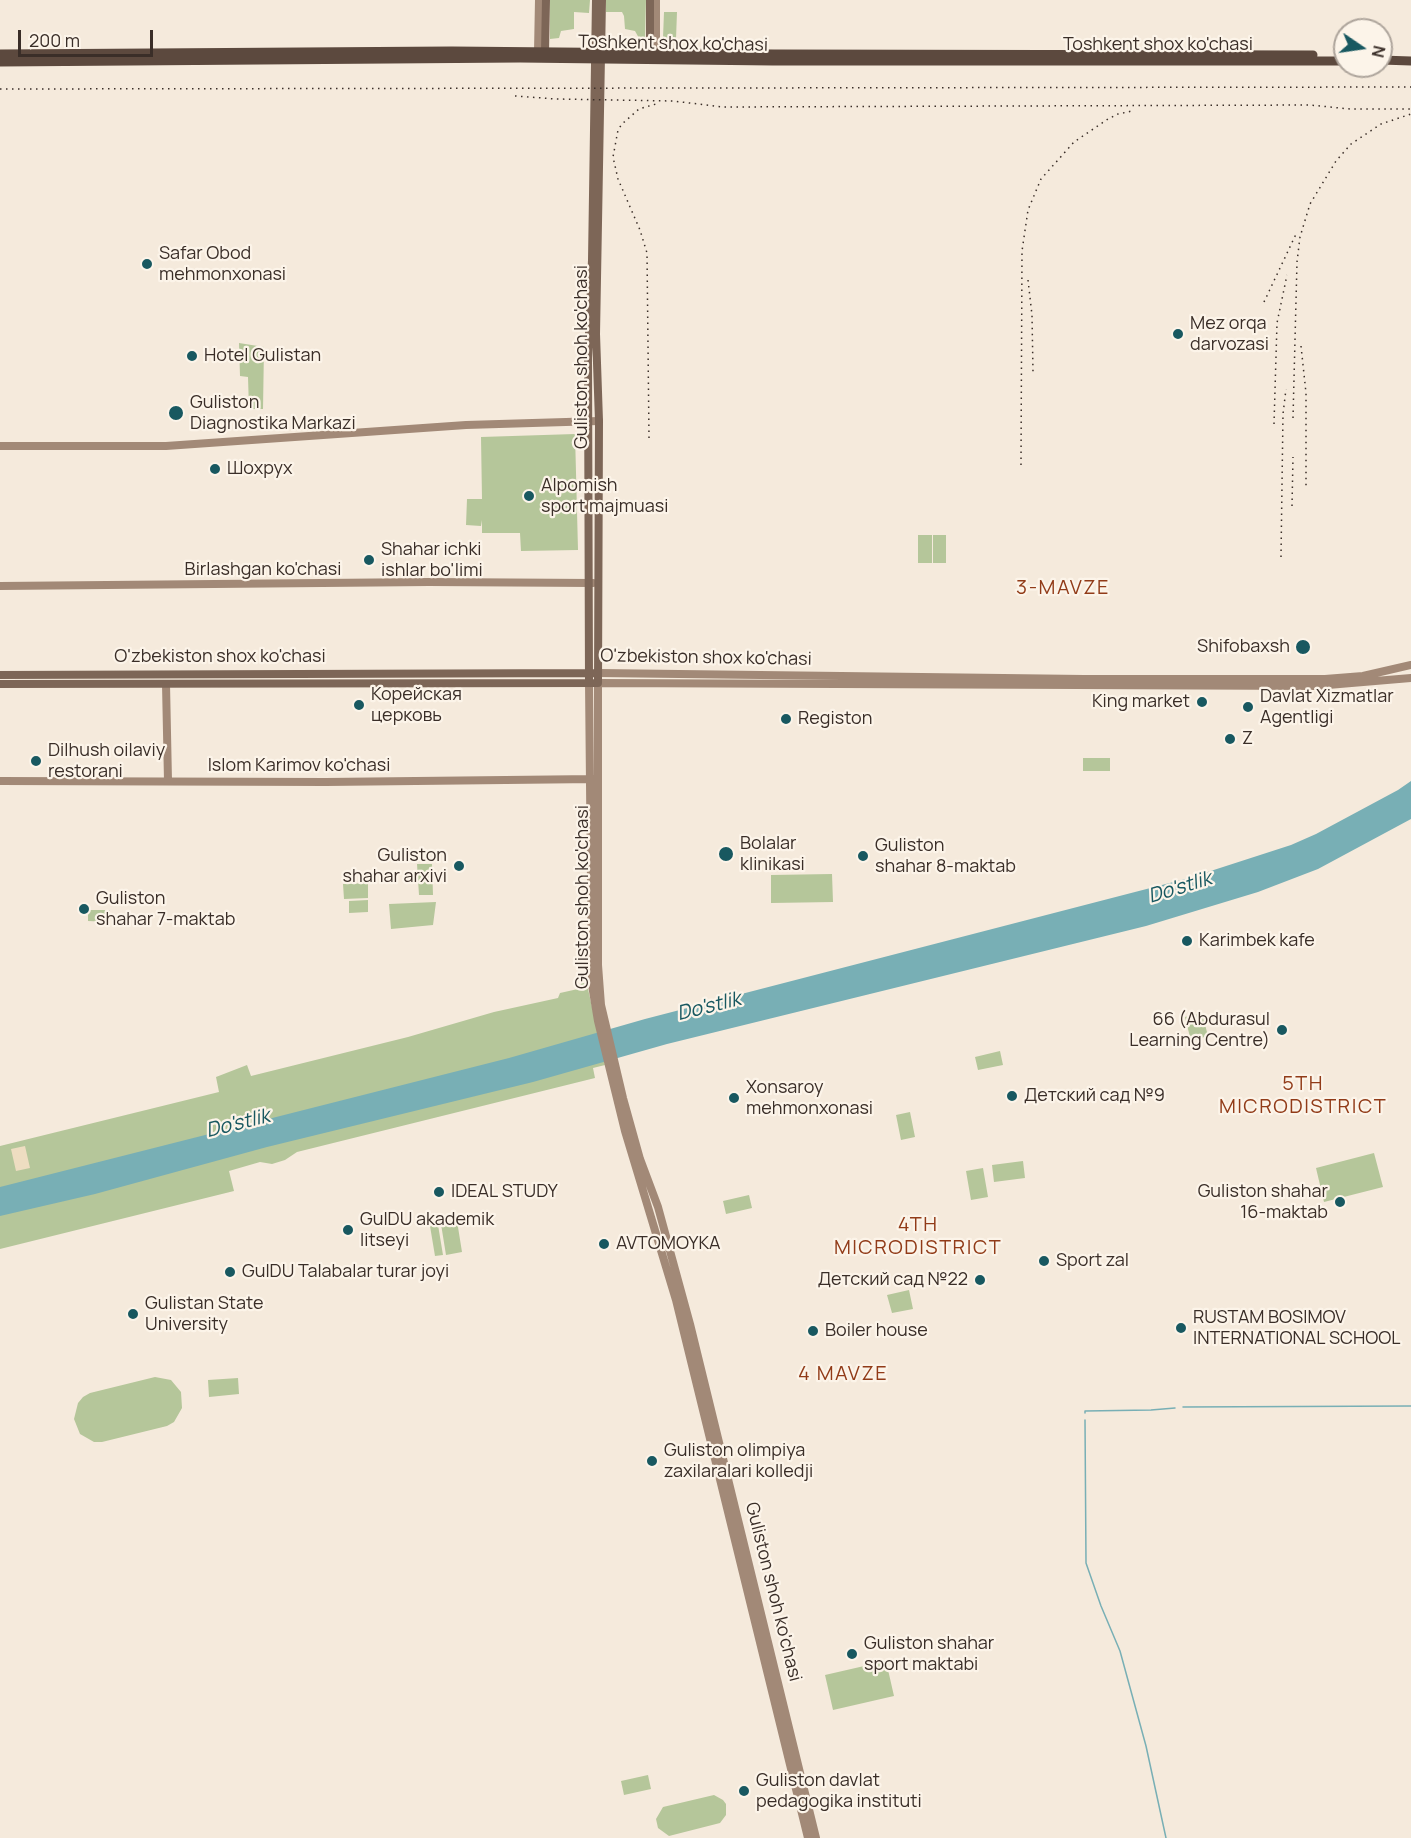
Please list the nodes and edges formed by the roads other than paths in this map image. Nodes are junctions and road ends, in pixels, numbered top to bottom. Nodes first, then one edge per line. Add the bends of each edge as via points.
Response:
1 (539, 0) edge
2 (546, 0) edge
3 (596, 0) edge
4 (602, 0) edge
5 (650, 0) edge
6 (656, 0) edge
7 (599, 23) junction
8 (542, 52) junction
9 (0, 54) edge
10 (1333, 55) edge
11 (1393, 55) edge
12 (1411, 55) edge
13 (429, 56) junction
14 (653, 56) junction
15 (774, 58) junction
16 (1393, 60) edge
17 (1333, 61) edge
18 (1411, 61) edge
19 (0, 63) edge
20 (594, 421) junction
21 (0, 446) edge
22 (593, 583) junction
23 (0, 586) edge
24 (1411, 665) edge
25 (615, 674) junction
26 (0, 675) edge
27 (574, 678) junction
28 (594, 678) junction
29 (1411, 678) edge
30 (614, 683) junction
31 (0, 684) edge
32 (166, 684) junction
33 (590, 779) junction
34 (599, 779) junction
35 (0, 781) edge
36 (168, 781) junction
37 (602, 1021) junction
38 (612, 1067) junction
39 (808, 1838) edge
40 (816, 1838) edge

1 - 8 main road
2 - 8 main road
3 - 7 main road, Guliston shoh ko'chasi
4 - 7 main road, Guliston shoh ko'chasi
5 - 14 main road
6 - 14 main road
7 - 20 main road, Guliston shoh ko'chasi
8 - 13 highway, Toshkent shox ko'chasi
8 - 14 highway, Toshkent shox ko'chasi
9 - 13 highway, Toshkent shox ko'chasi
10 - 15 highway, Toshkent shox ko'chasi
11 - 12 highway
13 - 14 highway, Toshkent shox ko'chasi
13 - 19 highway, Toshkent shox ko'chasi
14 - 15 highway, Toshkent shox ko'chasi
15 - 17 highway, Toshkent shox ko'chasi
16 - 18 highway
20 - 21 main road via 466,425 166,446
20 - 22 main road, Guliston shoh ko'chasi
22 - 23 main road, Birlashgan ko'chasi
22 - 28 main road, Guliston shoh ko'chasi
24 - 25 main road, O'zbekiston shox ko'chasi via 1363,676 1325,679
25 - 28 main road, O'zbekiston shox ko'chasi
25 - 30 main road
26 - 27 main road, O'zbekiston shox ko'chasi via 333,673
27 - 28 main road, O'zbekiston shox ko'chasi
27 - 32 main road, O'zbekiston shox ko'chasi
28 - 30 main road, O'zbekiston shox ko'chasi
28 - 33 main road, Guliston shoh ko'chasi
28 - 34 main road, Guliston shoh ko'chasi
29 - 30 main road, O'zbekiston shox ko'chasi via 1316,686
31 - 32 main road, O'zbekiston shox ko'chasi
32 - 36 main road
33 - 34 main road, Islom Karimov ko'chasi
33 - 36 main road, Islom Karimov ko'chasi
33 - 37 main road, Guliston shoh ko'chasi via 592,985
34 - 37 main road, Guliston shoh ko'chasi via 598,964
35 - 36 main road, Islom Karimov ko'chasi
37 - 38 main road, Guliston shoh ko'chasi
38 - 39 main road, Guliston shoh ko'chasi via 625,1131 676,1300
38 - 40 main road, Guliston shoh ko'chasi via 658,1207 690,1324

